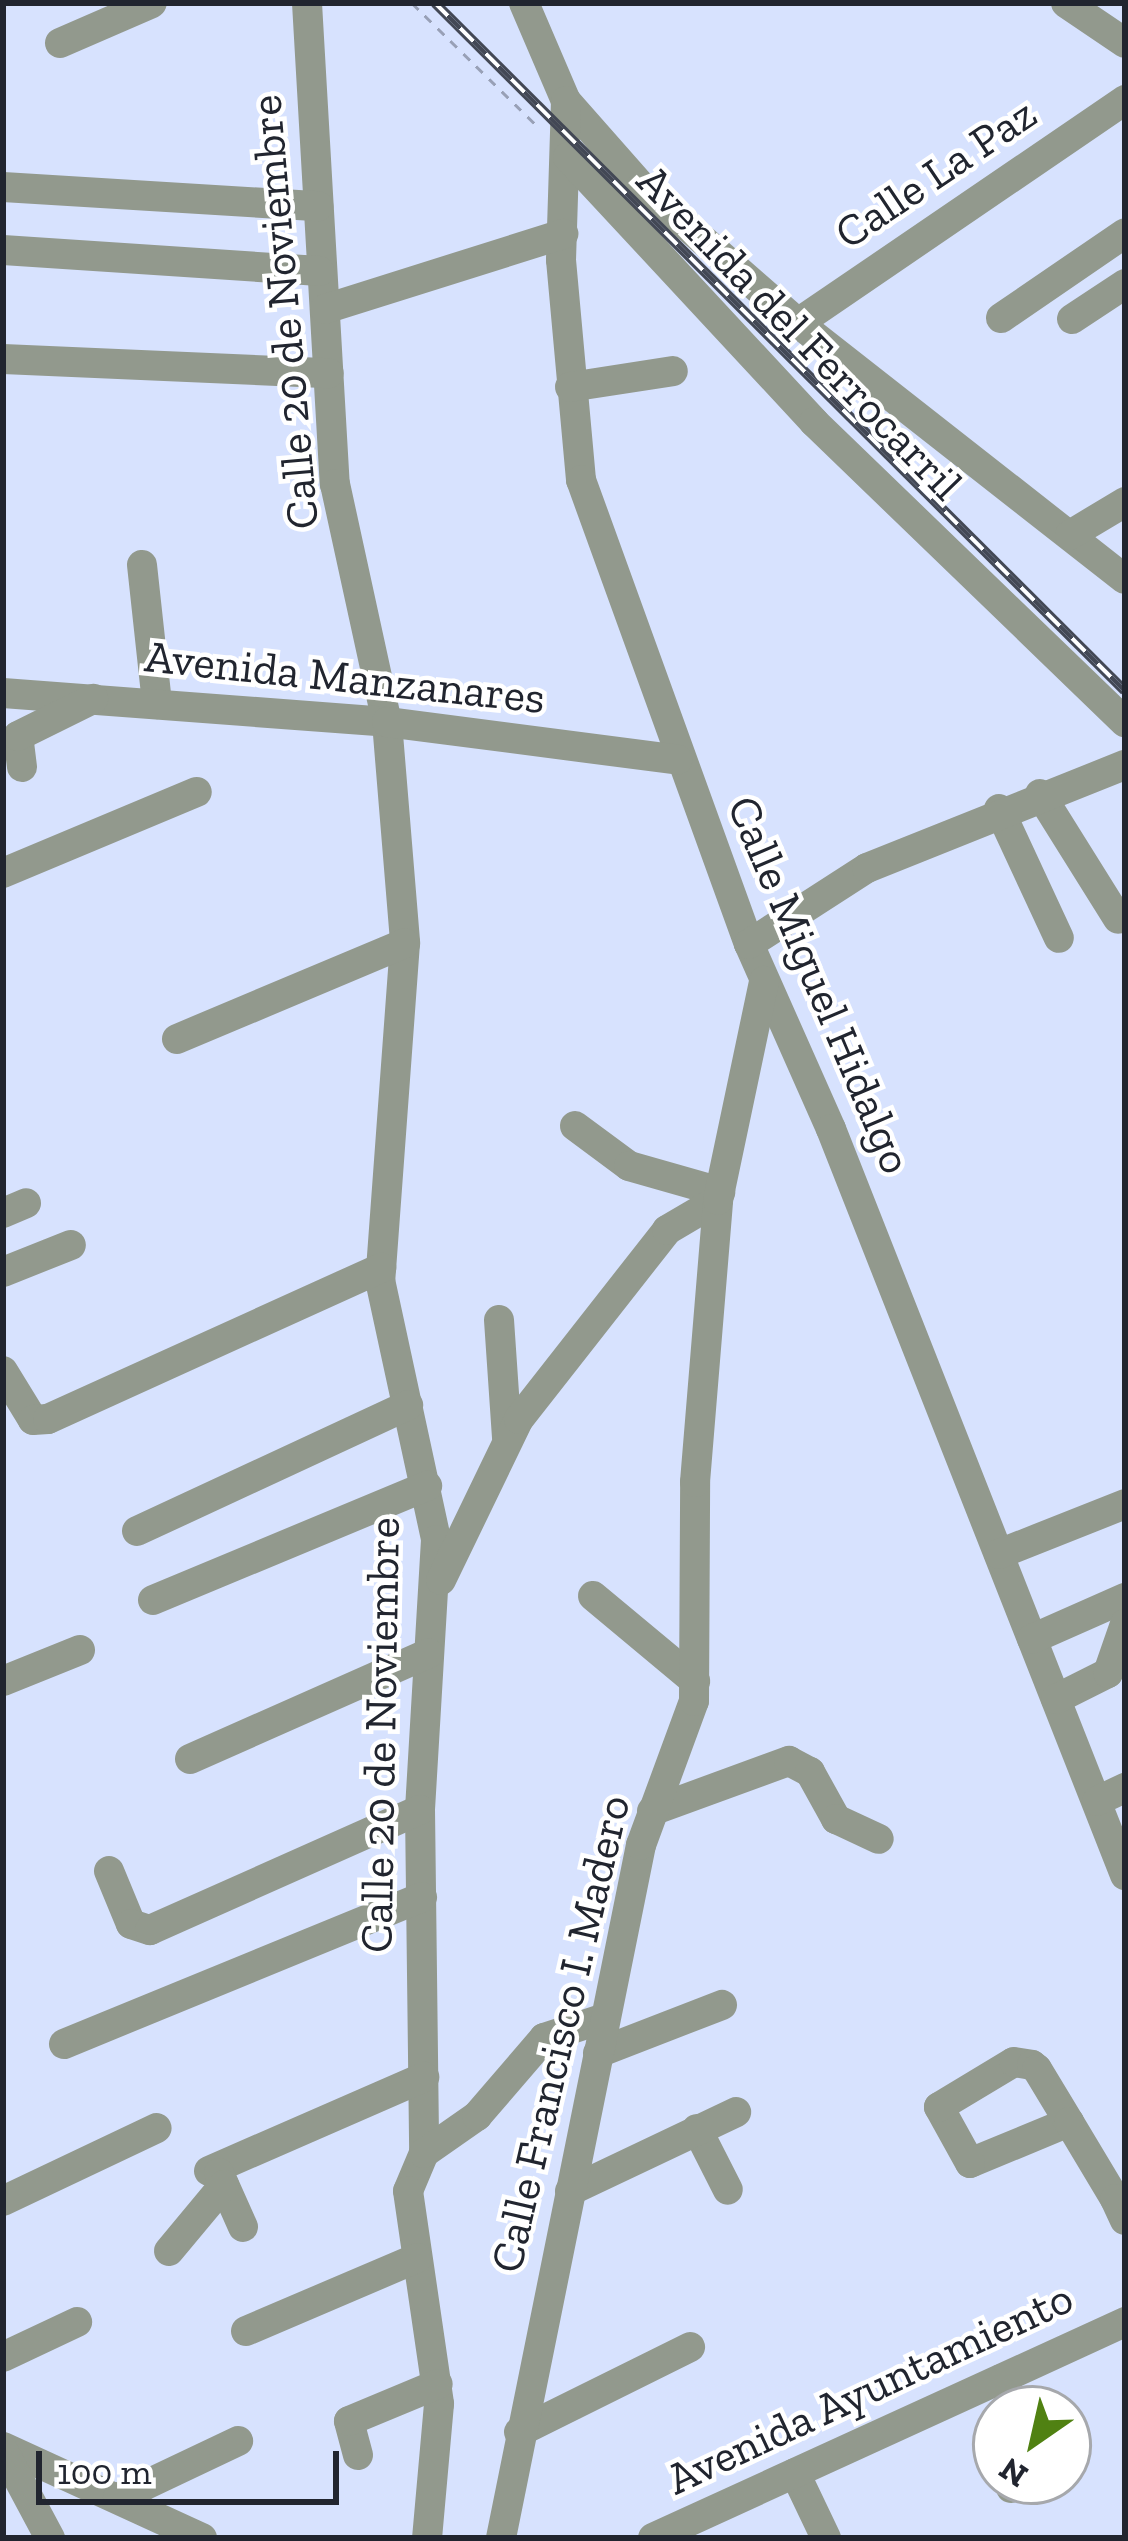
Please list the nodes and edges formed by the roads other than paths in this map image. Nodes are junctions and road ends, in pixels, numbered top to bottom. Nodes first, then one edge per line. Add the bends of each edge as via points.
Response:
1 (152, 3) edge
2 (307, 3) edge
3 (524, 3) edge
4 (1066, 3) edge
5 (60, 43) dead end
6 (1125, 43) edge
7 (1125, 100) edge
8 (566, 101) junction
9 (568, 157) junction
10 (3, 187) edge
11 (318, 206) junction
12 (1125, 233) edge
13 (562, 234) junction
14 (3, 250) edge
15 (319, 271) junction
16 (1125, 284) edge
17 (325, 308) junction
18 (1001, 318) dead end
19 (1072, 319) dead end
20 (798, 323) junction
21 (3, 359) edge
22 (673, 371) dead end
23 (329, 373) junction
24 (570, 387) junction
25 (1125, 502) edge
26 (1070, 535) junction
27 (142, 565) dead end
28 (1125, 578) edge
29 (3, 693) edge
30 (93, 700) junction
31 (157, 704) junction
32 (387, 722) junction
33 (1125, 722) edge
34 (678, 760) junction
35 (1125, 765) edge
36 (22, 767) dead end
37 (197, 792) dead end
38 (1040, 794) junction
39 (999, 809) junction
40 (3, 874) edge
41 (1118, 919) dead end
42 (1059, 938) dead end
43 (405, 943) junction
44 (749, 944) junction
45 (764, 980) junction
46 (178, 1039) dead end
47 (575, 1126) dead end
48 (719, 1196) junction
49 (70, 1245) dead end
50 (381, 1268) junction
51 (3, 1272) edge
52 (500, 1320) dead end
53 (3, 1371) edge
54 (408, 1405) junction
55 (507, 1438) junction
56 (427, 1486) junction
57 (1125, 1504) edge
58 (137, 1531) dead end
59 (999, 1554) junction
60 (437, 1589) junction
61 (593, 1596) dead end
62 (1125, 1598) edge
63 (153, 1600) dead end
64 (1125, 1624) edge
65 (1032, 1639) junction
66 (80, 1650) dead end
67 (429, 1653) junction
68 (3, 1681) edge
69 (694, 1681) junction
70 (1057, 1699) junction
71 (190, 1759) dead end
72 (1111, 1794) edge
73 (420, 1810) junction
74 (652, 1811) junction
75 (879, 1839) dead end
76 (110, 1871) dead end
77 (1125, 1875) edge
78 (422, 1897) junction
79 (722, 2005) dead end
80 (605, 2018) junction
81 (64, 2044) dead end
82 (598, 2053) junction
83 (424, 2077) junction
84 (736, 2111) dead end
85 (1069, 2122) junction
86 (157, 2128) dead end
87 (698, 2129) junction
88 (424, 2153) junction
89 (216, 2175) junction
90 (728, 2190) dead end
91 (570, 2191) junction
92 (3, 2201) edge
93 (1125, 2220) edge
94 (243, 2227) dead end
95 (170, 2251) dead end
96 (416, 2258) junction
97 (77, 2322) dead end
98 (1125, 2322) edge
99 (246, 2331) dead end
100 (690, 2348) dead end
101 (3, 2357) edge
102 (1000, 2379) junction
103 (438, 2384) junction
104 (1003, 2385) edge
105 (519, 2432) junction
106 (238, 2441) dead end
107 (3, 2449) edge
108 (358, 2455) dead end
109 (795, 2473) junction
110 (118, 2498) junction
111 (672, 2534) edge
112 (50, 2538) edge
113 (202, 2538) edge
114 (427, 2538) edge
115 (501, 2538) edge
116 (826, 2538) edge

1 - 5 street
2 - 11 street, Calle 20 de Noviembre
3 - 8 street
4 - 6 street
7 - 20 street, Calle La Paz
8 - 9 street, Calle Miguel Hidalgo
8 - 20 street via 640,186
9 - 13 street, Calle Miguel Hidalgo
9 - 33 street, Avenida del Ferrocarril via 814,422
10 - 11 street
11 - 15 street, Calle 20 de Noviembre
12 - 18 street
13 - 17 street
13 - 24 street, Calle Miguel Hidalgo
14 - 15 street
15 - 17 street, Calle 20 de Noviembre
16 - 19 street
17 - 23 street, Calle 20 de Noviembre
20 - 26 street
21 - 23 street
22 - 24 street
23 - 32 street, Calle 20 de Noviembre via 335,484
24 - 34 street, Calle Miguel Hidalgo via 581,480
25 - 26 street
26 - 28 street
27 - 31 street
29 - 30 street, Avenida Manzanares
30 - 31 street, Avenida Manzanares
30 - 36 street via 18,736
31 - 32 street, Avenida Manzanares
32 - 34 street, Avenida Manzanares
32 - 43 street, Calle 20 de Noviembre
34 - 44 street, Calle Miguel Hidalgo
35 - 38 street
37 - 40 street
38 - 39 street
38 - 41 street
39 - 42 street
39 - 44 street via 867,868
43 - 46 street
43 - 50 street, Calle 20 de Noviembre
44 - 45 street, Calle Miguel Hidalgo
45 - 48 street, Calle Francisco I. Madero
45 - 59 street, Calle Miguel Hidalgo
47 - 48 street via 628,1166
48 - 55 street via 667,1230
48 - 69 street, Calle Francisco I. Madero via 695,1482
49 - 51 street
50 - 53 street via 48,1419 33,1420
50 - 54 street, Calle 20 de Noviembre
52 - 55 street
54 - 56 street, Calle 20 de Noviembre
54 - 58 street
55 - 60 street
56 - 60 street, Calle 20 de Noviembre
56 - 63 street
57 - 59 street
59 - 65 street, Calle Miguel Hidalgo
60 - 67 street, Calle 20 de Noviembre
61 - 69 street
62 - 65 street
64 - 70 street via 1108,1673
65 - 70 street, Calle Miguel Hidalgo
66 - 68 street
67 - 71 street
67 - 73 street, Calle 20 de Noviembre
69 - 74 street, Calle Francisco I. Madero via 686,1730
70 - 72 street, Calle Miguel Hidalgo
72 - 77 street, Calle Miguel Hidalgo
73 - 76 street via 150,1930 131,1924
73 - 78 street, Calle 20 de Noviembre
74 - 75 street via 789,1761 810,1772 836,1819
74 - 80 street, Calle Francisco I. Madero
78 - 81 street
78 - 83 street, Calle 20 de Noviembre
79 - 82 street
80 - 82 street, Calle Francisco I. Madero
80 - 88 street via 544,2038 477,2116
82 - 91 street, Calle Francisco I. Madero
83 - 88 street, Calle 20 de Noviembre
83 - 89 street
84 - 87 street
85 - 85 street via 1024,2061 939,2107 970,2163
85 - 93 street
86 - 92 street
87 - 90 street
87 - 91 street
88 - 96 street, Calle 20 de Noviembre via 408,2191
89 - 94 street
89 - 95 street
91 - 105 street, Calle Francisco I. Madero
96 - 99 street
96 - 103 street, Calle 20 de Noviembre
97 - 101 street
98 - 102 street, Avenida Ayuntamiento
100 - 105 street
102 - 104 street
102 - 109 street, Avenida Ayuntamiento
103 - 108 street via 349,2421
103 - 114 street, Calle 20 de Noviembre
105 - 115 street, Calle Francisco I. Madero
106 - 110 street
107 - 110 street
107 - 112 street
109 - 111 street, Avenida Ayuntamiento
109 - 116 street
110 - 113 street

